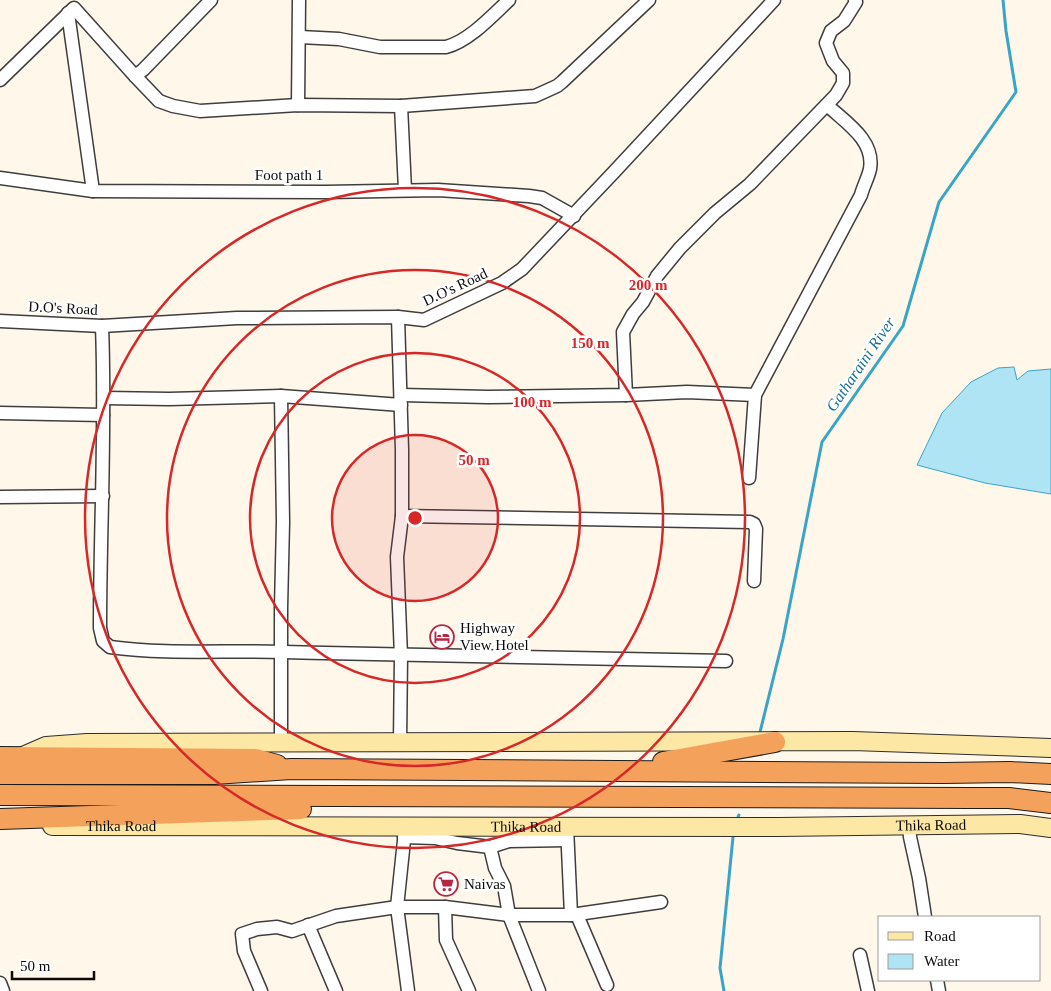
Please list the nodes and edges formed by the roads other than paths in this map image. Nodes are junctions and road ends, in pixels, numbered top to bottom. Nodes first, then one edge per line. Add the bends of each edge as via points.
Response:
1 (211, 0) edge
2 (299, 0) edge
3 (509, 0) edge
4 (649, 0) edge
5 (774, 0) edge
6 (855, 0) edge
7 (68, 13) junction
8 (300, 37) junction
9 (135, 76) junction
10 (0, 80) edge
11 (298, 105) junction
12 (828, 105) junction
13 (402, 106) junction
14 (0, 178) edge
15 (405, 190) junction
16 (93, 191) junction
17 (574, 216) junction
18 (398, 316) junction
19 (0, 321) edge
20 (102, 326) junction
21 (626, 395) junction
22 (755, 395) junction
23 (281, 396) junction
24 (105, 398) junction
25 (401, 400) junction
26 (0, 413) edge
27 (103, 415) junction
28 (749, 478) dead end
29 (103, 496) junction
30 (0, 497) edge
31 (402, 516) junction
32 (754, 580) dead end
33 (281, 652) junction
34 (400, 656) junction
35 (726, 661) dead end
36 (775, 742) junction
37 (281, 743) junction
38 (400, 743) junction
39 (1051, 748) edge
40 (23, 756) junction
41 (0, 757) edge
42 (291, 769) junction
43 (616, 770) junction
44 (0, 774) edge
45 (1051, 774) edge
46 (0, 795) edge
47 (397, 796) junction
48 (1051, 803) edge
49 (0, 818) edge
50 (909, 825) junction
51 (0, 826) edge
52 (1051, 828) edge
53 (405, 832) junction
54 (567, 833) junction
55 (490, 847) junction
56 (661, 902) dead end
57 (397, 906) junction
58 (445, 906) junction
59 (508, 915) junction
60 (574, 915) junction
61 (925, 916) edge
62 (308, 926) junction
63 (860, 955) dead end
64 (0, 983) edge
65 (607, 985) dead end
66 (3, 991) edge
67 (261, 991) edge
68 (336, 991) edge
69 (408, 991) edge
70 (469, 991) edge
71 (539, 991) edge
72 (868, 991) edge

1 - 9 street
2 - 8 street
3 - 8 street via 456,44 446,47 380,47 339,39
4 - 13 street via 562,82 543,94
5 - 17 street, D.O's Road
6 - 12 street via 851,11 831,32 826,43 832,60 843,73 842,83
7 - 9 street via 74,8
7 - 10 street
7 - 16 street
8 - 11 street
9 - 11 street via 159,101 187,110
11 - 13 street
12 - 21 street via 750,184 697,230 657,276 622,332
12 - 22 street via 864,140 869,151 870,169 860,195
13 - 15 street
14 - 16 street, Foot path 1
15 - 16 street, Foot path 1
15 - 17 street, Foot path 1 via 542,198
17 - 18 street, D.O's Road via 522,269 502,283 424,320
18 - 20 street, D.O's Road via 237,318
18 - 25 street
19 - 20 street, D.O's Road
20 - 24 street
21 - 22 street via 687,392
21 - 25 street
22 - 28 street
23 - 24 street
23 - 25 street
23 - 33 street
24 - 27 street
25 - 31 street
26 - 27 street
27 - 29 street
29 - 30 street
29 - 33 street via 100,628 106,645 174,652
31 - 32 street via 750,522 756,529
31 - 34 street via 397,557
33 - 34 street
33 - 37 street
34 - 35 street
34 - 38 street
36 - 38 main road
36 - 39 main road via 853,741
36 - 43 highway
37 - 38 main road
37 - 40 main road via 68,744 46,746
40 - 41 highway
40 - 42 highway via 255,759
42 - 43 highway
42 - 44 highway via 214,774
43 - 45 highway
46 - 47 highway, Thika Road
47 - 48 highway, Thika Road via 1009,798
47 - 49 highway via 297,809
50 - 52 main road, Thika Road via 1020,824
50 - 54 main road, Thika Road
50 - 61 street
51 - 53 main road, Thika Road
53 - 54 main road, Thika Road
53 - 55 street
53 - 57 street
54 - 55 street via 508,841
54 - 60 street
55 - 59 street via 504,886
56 - 60 street
57 - 58 street
57 - 62 street via 336,916
57 - 69 street
58 - 59 street
58 - 70 street via 446,940
59 - 60 street
59 - 71 street
60 - 65 street
62 - 67 street via 292,931 277,927 257,929 242,934 244,951
62 - 68 street
63 - 72 street
64 - 66 street

